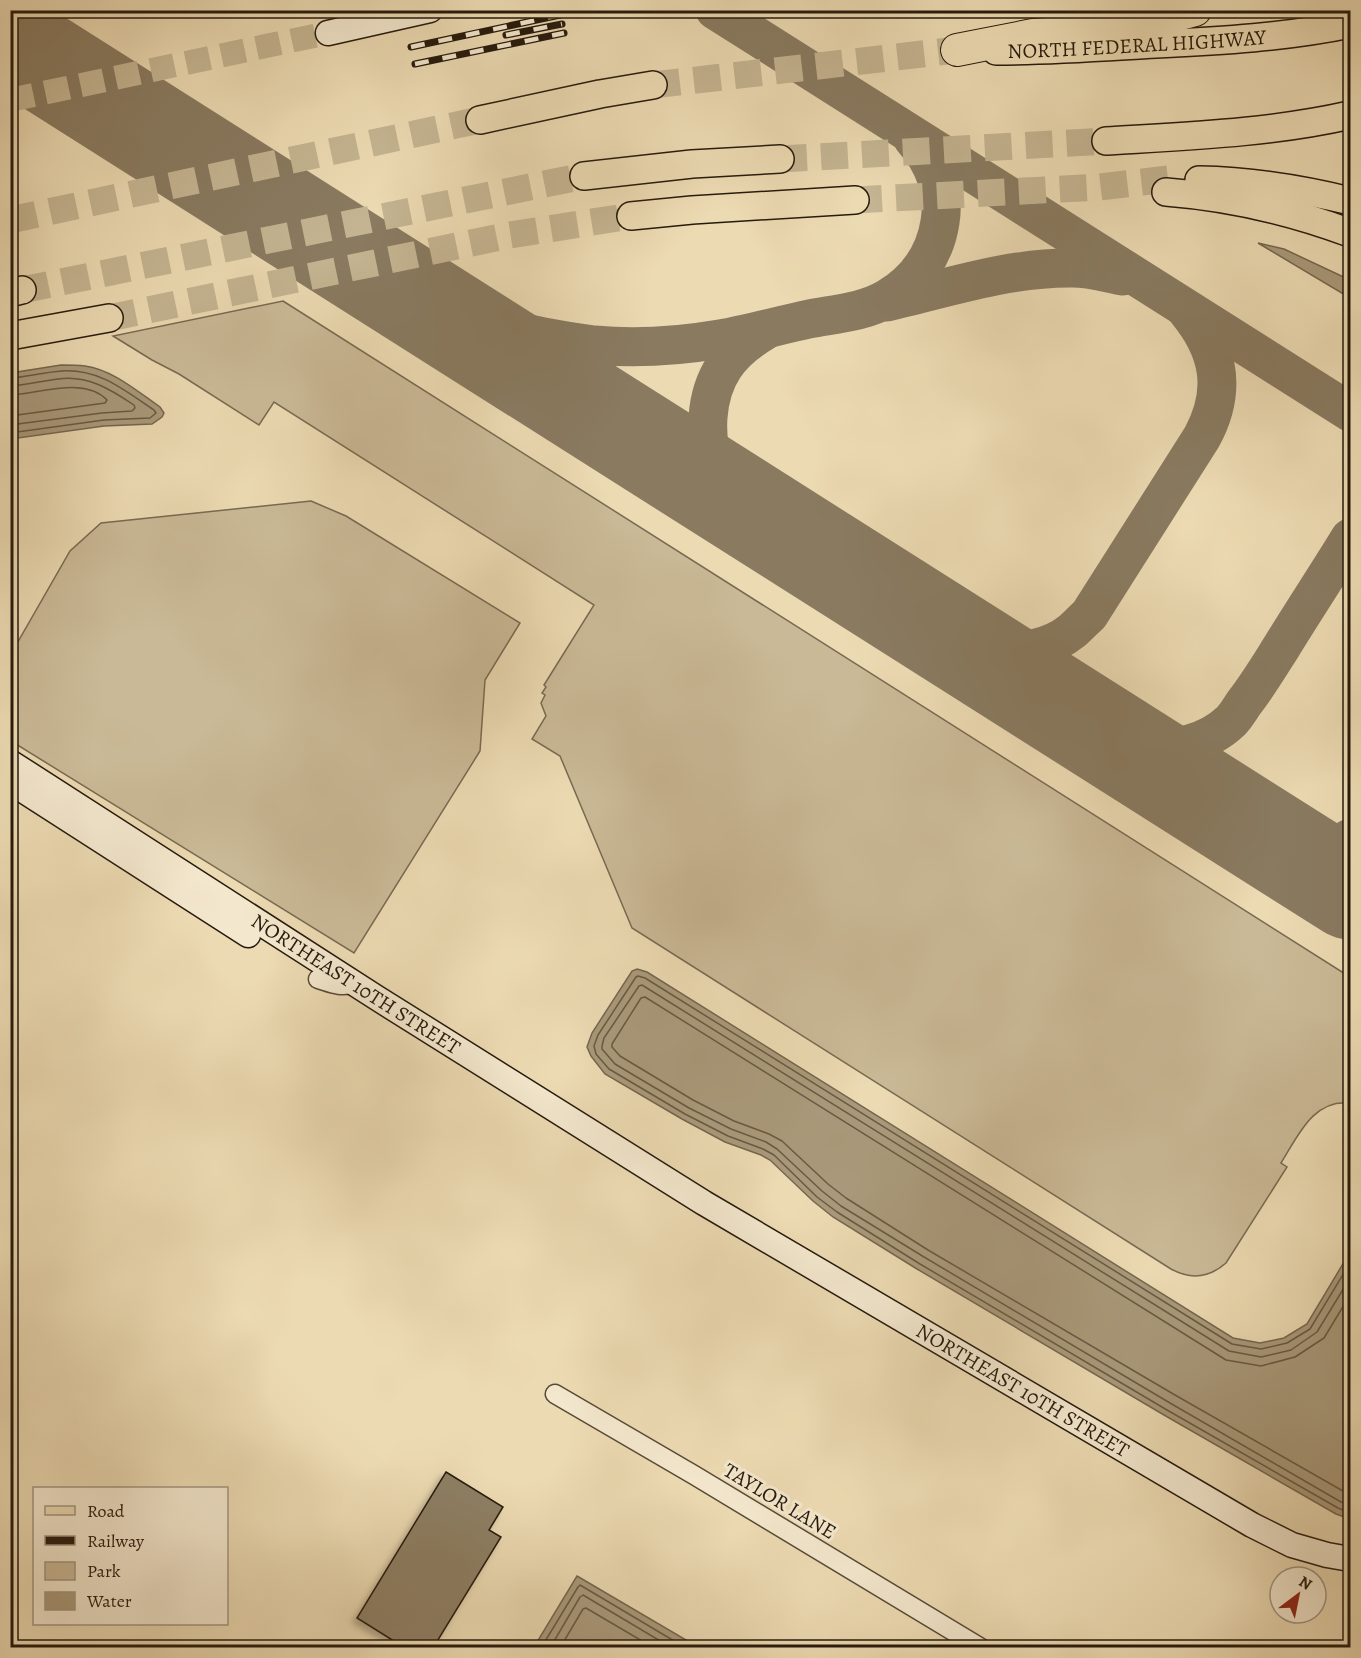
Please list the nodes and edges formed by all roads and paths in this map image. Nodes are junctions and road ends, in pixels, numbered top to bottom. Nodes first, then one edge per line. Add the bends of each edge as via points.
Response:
1 (430, 10) edge
2 (1195, 10) edge
3 (1350, 24) edge
4 (328, 33) tunnel mouth
5 (957, 50) joint
6 (653, 85) tunnel mouth
7 (1350, 115) edge
8 (480, 120) tunnel mouth
9 (1106, 141) tunnel mouth
10 (780, 159) tunnel mouth
11 (584, 176) tunnel mouth
12 (855, 200) tunnel mouth
13 (1350, 201) edge
14 (631, 216) tunnel mouth
15 (1350, 233) edge
16 (109, 318) tunnel mouth
17 (10, 336) edge
18 (10, 762) edge
19 (10, 782) edge
20 (53, 799) junction
21 (318, 979) junction
22 (355, 984) junction
23 (704, 1203) junction
24 (555, 1394) dead end
25 (1350, 1559) edge
26 (981, 1647) edge

1 - 4 street
2 - 5 highway via 1101,30 1033,35
3 - 5 main road, NORTH FEDERAL HIGHWAY via 1218,41 1034,51
6 - 8 main road
7 - 9 main road via 1236,132
10 - 11 main road
12 - 14 main road
13 - 15 main road via 1235,182 1167,185 1190,194 1304,217
16 - 17 main road
18 - 20 street, NORTHEAST 10TH STREET
19 - 20 street, NORTHEAST 10TH STREET
20 - 21 street, NORTHEAST 10TH STREET
20 - 22 street, NORTHEAST 10TH STREET
21 - 22 street via 336,985
21 - 23 street, NORTHEAST 10TH STREET via 589,1144
22 - 23 street, NORTHEAST 10TH STREET
23 - 25 street, NORTHEAST 10TH STREET via 1252,1525 1292,1545
24 - 26 street, TAYLOR LANE

